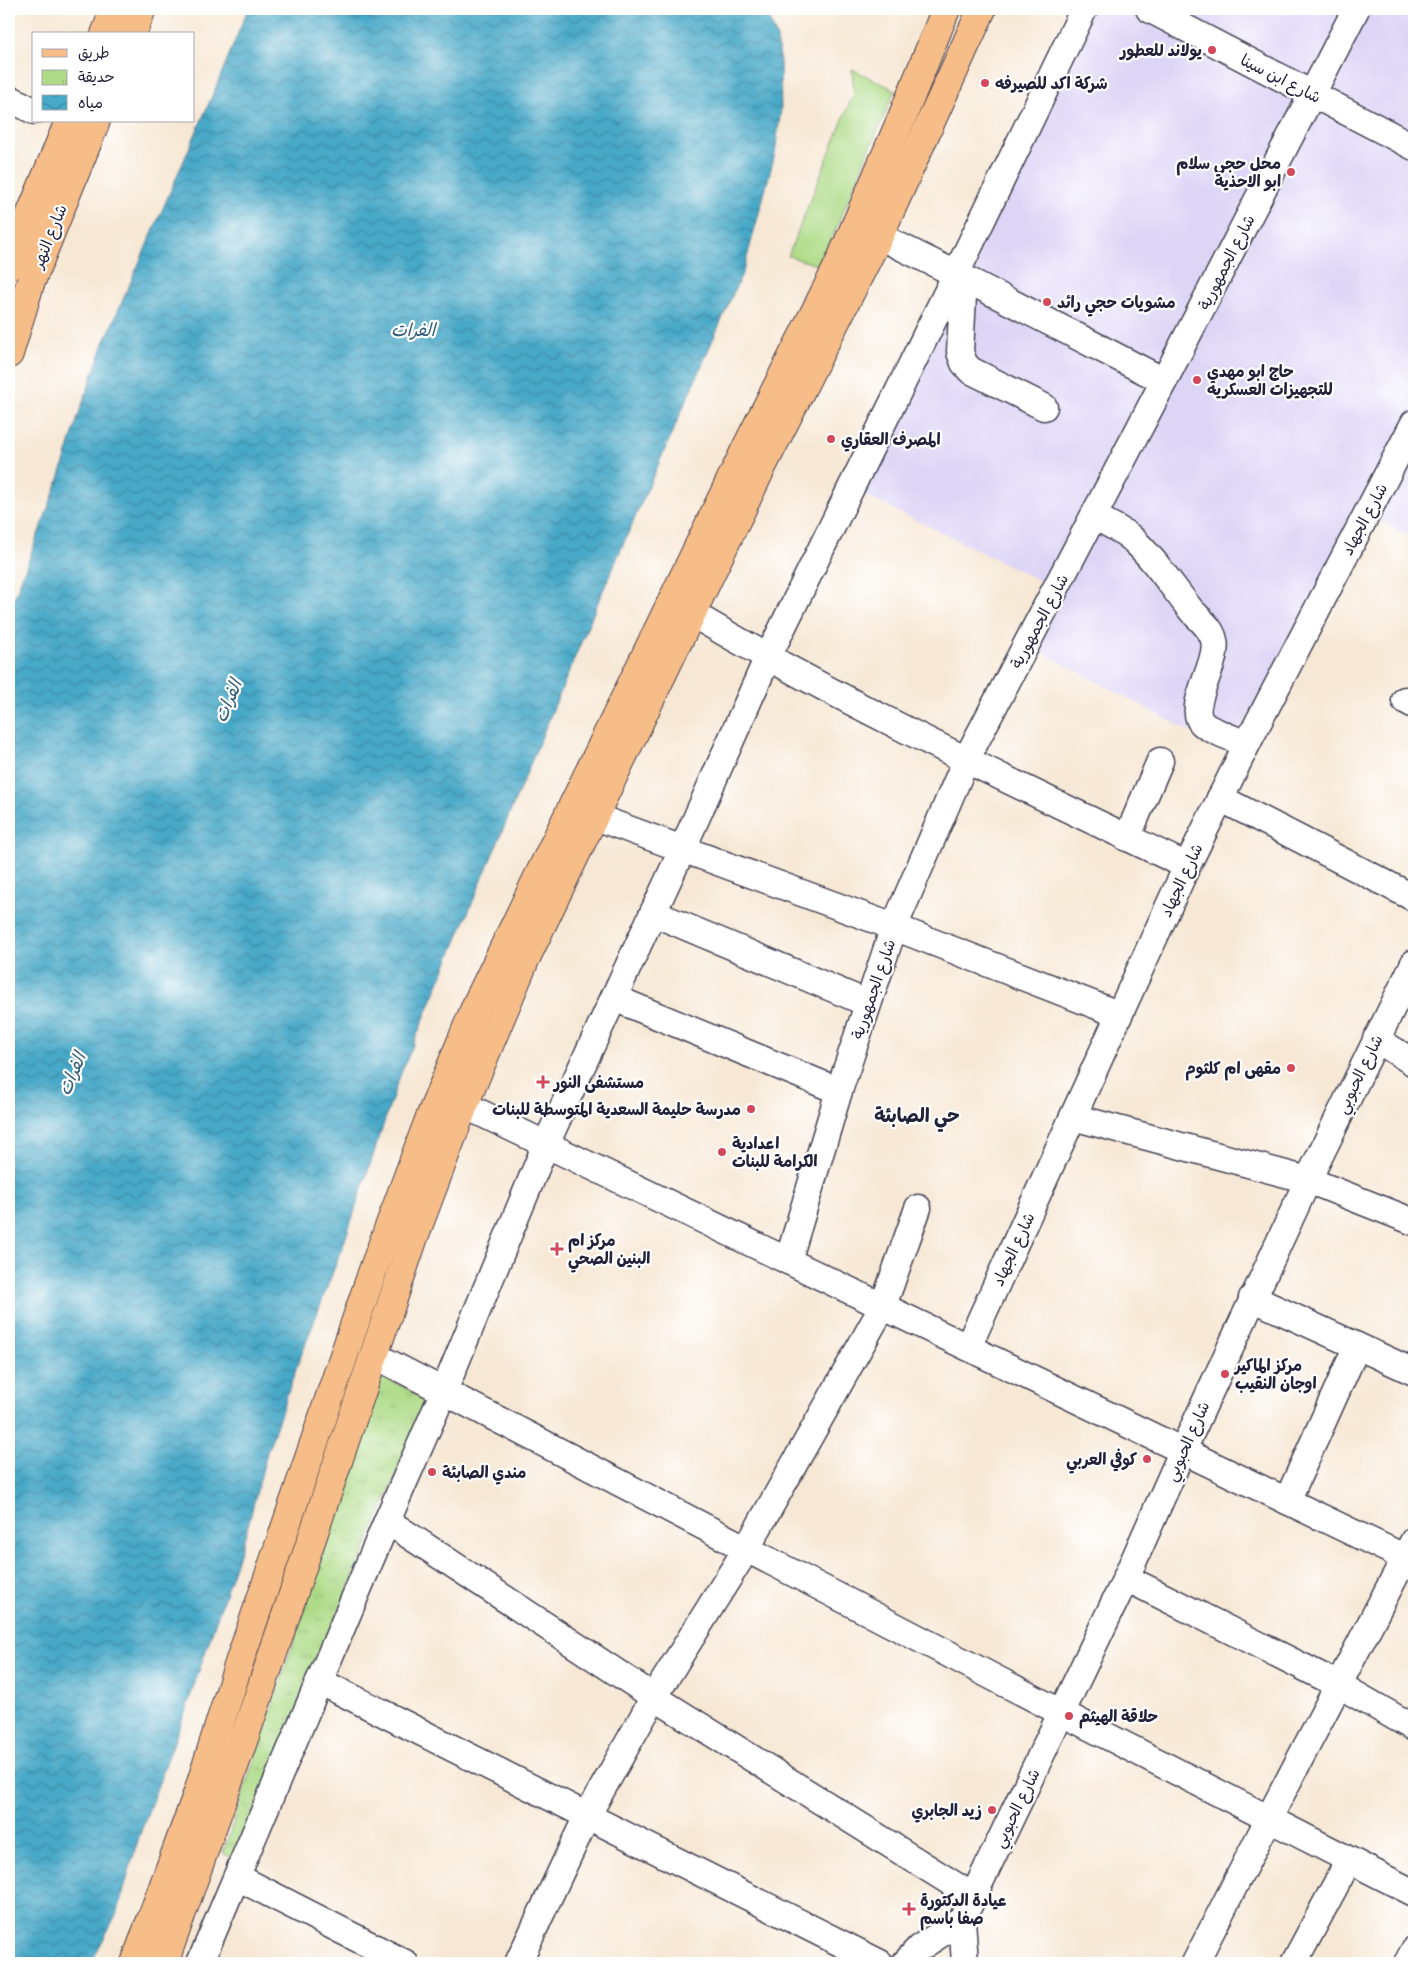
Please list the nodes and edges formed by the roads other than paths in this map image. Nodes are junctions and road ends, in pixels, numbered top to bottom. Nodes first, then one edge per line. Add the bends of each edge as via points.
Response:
1 (115, 9) edge
2 (142, 9) edge
3 (946, 9) edge
4 (982, 9) edge
5 (1084, 9) edge
6 (1149, 9) edge
7 (1356, 9) edge
8 (106, 32) edge
9 (133, 32) edge
10 (1313, 94) junction
11 (9, 98) edge
12 (32, 110) edge
13 (95, 122) edge
14 (63, 123) edge
15 (1414, 147) edge
16 (46, 211) junction
17 (879, 236) junction
18 (9, 266) edge
19 (960, 276) junction
20 (9, 354) edge
21 (1164, 381) junction
22 (1044, 407) dead end
23 (1414, 423) edge
24 (1094, 516) junction
25 (692, 613) junction
26 (767, 659) junction
27 (635, 703) junction
28 (1246, 744) junction
29 (966, 760) junction
30 (1160, 761) dead end
31 (1220, 798) junction
32 (593, 816) junction
33 (1127, 838) junction
34 (683, 848) junction
35 (1187, 866) junction
36 (1414, 898) edge
37 (653, 913) junction
38 (894, 927) junction
39 (1414, 963) edge
40 (614, 998) junction
41 (867, 1003) junction
42 (1118, 1014) junction
43 (1376, 1039) junction
44 (1414, 1063) edge
45 (839, 1091) junction
46 (464, 1104) junction
47 (1073, 1118) junction
48 (546, 1144) junction
49 (1308, 1180) junction
50 (918, 1208) dead end
51 (1414, 1222) edge
52 (788, 1260) junction
53 (1252, 1298) junction
54 (882, 1306) junction
55 (1357, 1346) junction
56 (968, 1347) junction
57 (374, 1355) junction
58 (1414, 1372) edge
59 (444, 1391) junction
60 (1183, 1450) junction
61 (1287, 1501) junction
62 (387, 1521) junction
63 (747, 1548) junction
64 (1411, 1553) edge
65 (1126, 1578) junction
66 (319, 1681) junction
67 (1339, 1685) junction
68 (654, 1698) junction
69 (1062, 1713) junction
70 (1414, 1728) edge
71 (587, 1816) junction
72 (1268, 1818) junction
73 (1349, 1860) junction
74 (237, 1877) junction
75 (1414, 1893) edge
76 (974, 1896) junction
77 (150, 1919) junction
78 (962, 1920) junction
79 (178, 1930) junction
80 (929, 1942) junction
81 (1414, 1950) edge
82 (135, 1963) edge
83 (164, 1963) edge
84 (200, 1963) edge
85 (405, 1963) edge
86 (518, 1963) edge
87 (880, 1963) edge
88 (905, 1963) edge
89 (964, 1963) edge
90 (1195, 1963) edge
91 (1294, 1963) edge
92 (1406, 1963) edge

1 - 8 main road
2 - 9 main road
3 - 27 main road via 838,266 749,442
4 - 17 main road
5 - 19 street
6 - 10 street, شارع ابن سينا
7 - 10 street, شارع الجمهورية
10 - 15 street, شارع ابن سينا
10 - 21 street, شارع الجمهورية
11 - 12 street
13 - 16 main road, شارع النهر
14 - 16 main road, شارع النهر
16 - 18 main road, شارع النهر
16 - 20 main road, شارع النهر via 30,284
17 - 19 street
17 - 25 main road
19 - 21 street
19 - 22 street via 960,352 964,363 982,376
19 - 26 street
21 - 24 street, شارع الجمهورية
23 - 28 street, شارع الجهاد
24 - 28 street via 1128,536 1145,551 1210,630 1215,652 1197,716 1202,724
24 - 29 street, شارع الجمهورية
25 - 26 street
25 - 27 main road
26 - 29 street
26 - 34 street
27 - 32 main road
27 - 77 main road via 477,1003 420,1143 344,1352 198,1792
28 - 31 street, شارع الجهاد
29 - 33 street
29 - 38 street, شارع الجمهورية
30 - 33 street
31 - 35 street, شارع الجهاد
31 - 36 street
32 - 34 street
32 - 46 main road via 525,960
33 - 35 street
34 - 37 street
34 - 38 street
35 - 42 street, شارع الجهاد
37 - 40 street
37 - 41 street
38 - 41 street, شارع الجمهورية
38 - 42 street
39 - 43 street, شارع الحبوبي
40 - 45 street
40 - 48 street
41 - 45 street, شارع الجمهورية
42 - 47 street, شارع الجهاد
43 - 44 street
43 - 49 street, شارع الحبوبي
45 - 52 street, شارع الجمهورية
46 - 48 street
46 - 57 main road
47 - 49 street
47 - 56 street, شارع الجهاد
48 - 52 street
48 - 59 street
49 - 51 street
49 - 53 street, شارع الحبوبي
50 - 54 street
52 - 54 street
53 - 55 street
53 - 60 street, شارع الحبوبي
54 - 56 street
54 - 63 street
55 - 58 street
55 - 61 street
56 - 60 street
57 - 59 street
57 - 79 main road
59 - 62 street
59 - 63 street
60 - 61 street
60 - 65 street, شارع الحبوبي
61 - 64 street
62 - 66 street
62 - 68 street
63 - 68 street
63 - 69 street
64 - 67 street
65 - 67 street
65 - 69 street, شارع الحبوبي
66 - 71 street
66 - 74 street
67 - 70 street
67 - 72 street
68 - 71 street
68 - 76 street
69 - 72 street
69 - 76 street, شارع الحبوبي
71 - 86 street
71 - 87 street
72 - 73 street
72 - 90 street
73 - 75 street
73 - 91 street
74 - 84 street
74 - 85 street
76 - 78 street, شارع الحبوبي
77 - 79 main road
77 - 82 main road
78 - 80 street, شارع الحبوبي
78 - 89 street
79 - 83 main road
80 - 88 street, شارع الحبوبي
80 - 89 street
81 - 92 street

